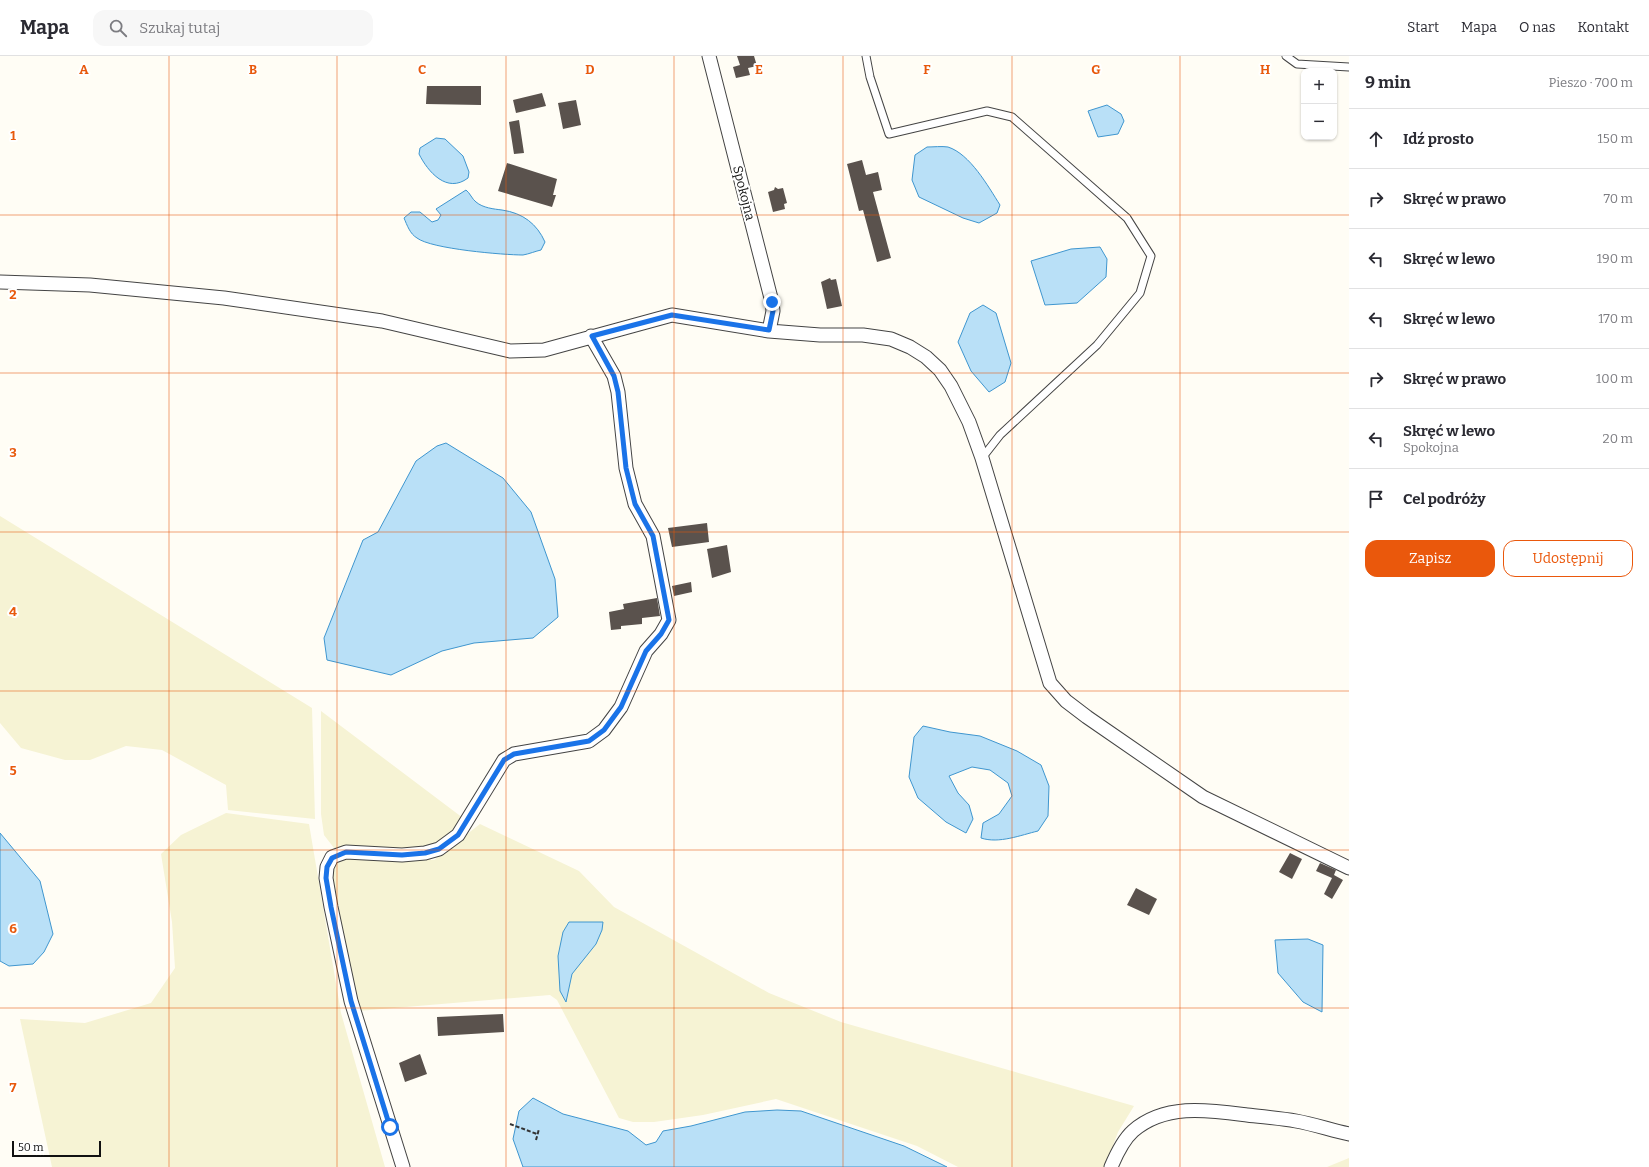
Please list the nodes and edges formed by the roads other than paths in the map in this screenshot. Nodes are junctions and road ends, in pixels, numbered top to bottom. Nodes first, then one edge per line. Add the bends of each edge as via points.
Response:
1 (709, 56) edge
2 (866, 56) edge
3 (1286, 56) edge
4 (1349, 67) edge
5 (0, 282) edge
6 (769, 330) junction
7 (592, 336) junction
8 (982, 458) junction
9 (1349, 868) edge
10 (1349, 1134) edge
11 (403, 1167) edge
12 (1111, 1167) edge

1 - 6 street, Spokojna via 772,302
2 - 8 lane via 870,77 889,134 987,111 1012,118 1127,218 1151,256 1140,293 1097,345 1000,435
3 - 4 lane via 1297,64
5 - 7 street via 90,285 224,298 382,321 510,350 544,350
6 - 7 street via 672,315
6 - 8 street via 820,335 863,335 891,339 910,347 940,370 951,386 969,422
7 - 11 street via 614,376 626,468 635,504 653,536 669,620 646,651 621,707 604,730 589,741 514,754 504,760 458,835 439,849 402,855 346,852 332,858 327,867 326,878 331,907 351,1001
8 - 9 street via 1050,682 1066,701 1203,798
10 - 12 street via 1296,1121 1186,1110 1149,1120 1132,1131 1122,1144

